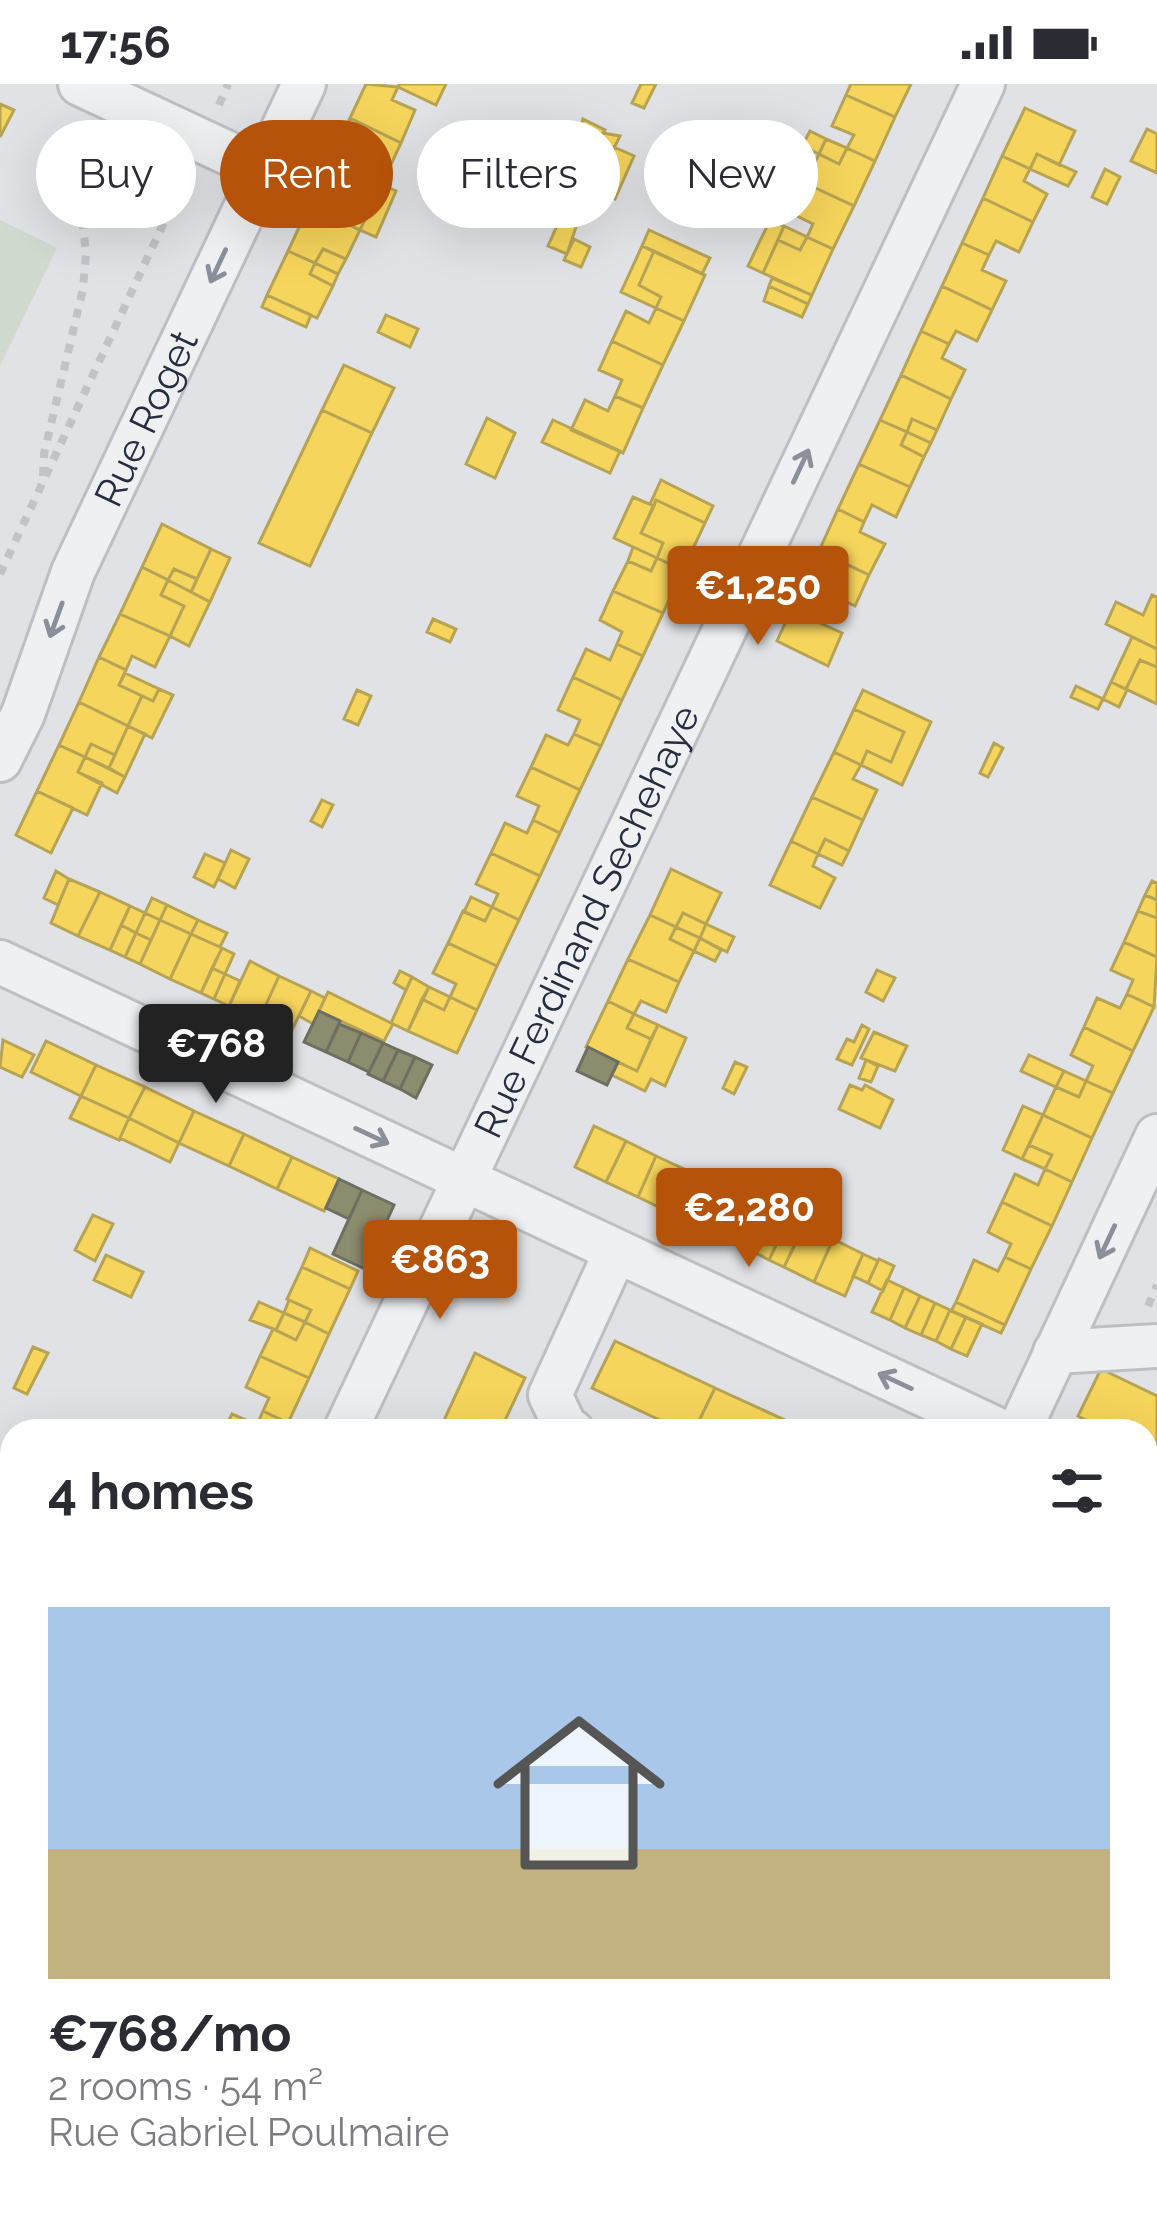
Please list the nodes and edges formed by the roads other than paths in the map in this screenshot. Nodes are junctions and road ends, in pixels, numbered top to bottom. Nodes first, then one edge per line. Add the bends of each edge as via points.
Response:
1 (304, 84) edge
2 (983, 84) edge
3 (73, 95) edge
4 (287, 120) edge
5 (220, 149) edge
6 (236, 228) edge
7 (0, 760) edge
8 (0, 962) edge
9 (1157, 1136) edge
10 (464, 1180) junction
11 (616, 1251) junction
12 (1157, 1346) edge
13 (1055, 1352) junction
14 (351, 1419) edge
15 (562, 1419) edge
16 (975, 1419) edge
17 (1024, 1419) edge

1 - 4 street, Rue Roget
10 -> 2 street, Rue Ferdinand Sechehaye
3 - 5 street
6 -> 7 street, Rue Roget via 73,572
8 -> 10 street
9 -> 13 street
10 - 11 street
10 - 14 street, Rue Ferdinand Sechehaye
11 - 15 street via 550,1395
16 -> 11 street
12 - 13 street
13 - 17 street

